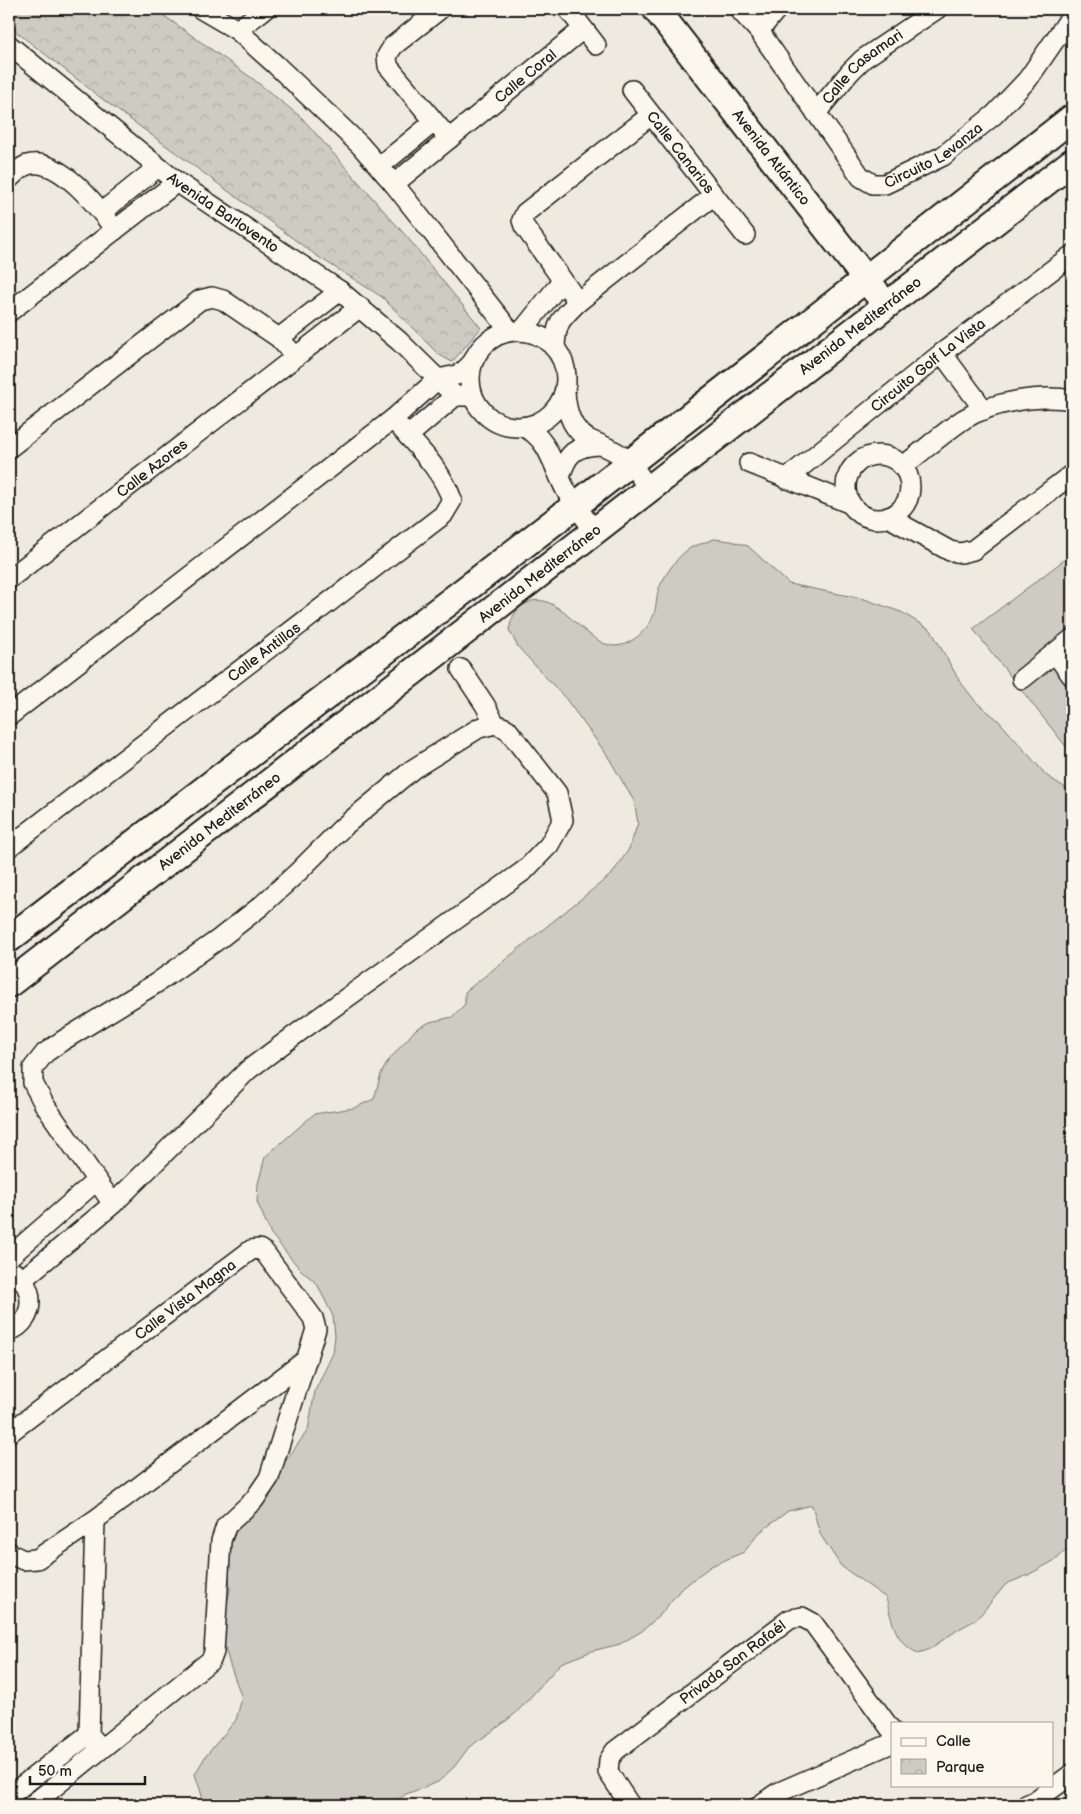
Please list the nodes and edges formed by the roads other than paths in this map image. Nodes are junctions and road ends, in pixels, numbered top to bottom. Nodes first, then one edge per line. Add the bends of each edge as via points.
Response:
1 (201, 9) edge
2 (265, 9) edge
3 (440, 9) edge
4 (568, 9) edge
5 (656, 9) edge
6 (739, 9) edge
7 (777, 9) edge
8 (937, 9) edge
9 (227, 14) edge
10 (1072, 15) edge
11 (583, 29) junction
12 (237, 30) junction
13 (759, 31) junction
14 (596, 45) dead end
15 (10, 47) edge
16 (632, 90) dead end
17 (816, 113) junction
18 (651, 115) junction
19 (1072, 118) edge
20 (434, 122) junction
21 (448, 139) junction
22 (1072, 162) edge
23 (380, 166) junction
24 (158, 167) junction
25 (9, 178) edge
26 (177, 182) junction
27 (394, 184) junction
28 (714, 195) junction
29 (102, 212) junction
30 (115, 230) junction
31 (745, 235) dead end
32 (1072, 255) edge
33 (865, 279) junction
34 (562, 281) junction
35 (340, 292) junction
36 (578, 302) junction
37 (886, 306) junction
38 (360, 307) junction
39 (9, 312) edge
40 (516, 331) junction
41 (279, 338) junction
42 (555, 347) junction
43 (942, 353) junction
44 (295, 356) junction
45 (473, 362) junction
46 (438, 379) junction
47 (1072, 386) edge
48 (565, 391) junction
49 (464, 396) junction
50 (1064, 399) edge
51 (984, 410) junction
52 (393, 419) junction
53 (523, 427) junction
54 (408, 436) junction
55 (600, 444) junction
56 (9, 448) edge
57 (629, 462) junction
58 (749, 464) dead end
59 (903, 466) junction
60 (1072, 474) edge
61 (560, 477) junction
62 (786, 478) junction
63 (649, 489) junction
64 (851, 504) junction
65 (576, 505) junction
66 (888, 517) junction
67 (595, 532) junction
68 (9, 578) edge
69 (1072, 639) edge
70 (1055, 653) junction
71 (460, 669) dead end
72 (1072, 676) edge
73 (1022, 679) dead end
74 (9, 716) edge
75 (495, 724) junction
76 (9, 847) edge
77 (9, 939) edge
78 (9, 984) edge
79 (96, 1180) junction
80 (113, 1204) junction
81 (9, 1257) edge
82 (16, 1275) edge
83 (9, 1331) edge
84 (307, 1359) junction
85 (9, 1433) edge
86 (96, 1520) junction
87 (9, 1552) edge
88 (891, 1730) edge
89 (89, 1734) junction
90 (891, 1743) edge
91 (101, 1749) junction
92 (1072, 1774) edge
93 (9, 1796) edge
94 (622, 1802) edge
95 (32, 1805) edge
96 (760, 1805) edge
97 (1026, 1805) edge

1 - 9 street
2 - 12 street
3 - 20 street via 394,46 387,56 388,66
4 - 11 street
5 - 33 street, Avenida Atlántico
6 - 13 street, Circuito Levanza
7 - 13 street
8 - 17 street, Calle Casamari via 863,60
9 - 12 street
10 - 17 street, Circuito Levanza via 1028,79 994,114 943,156 885,184 873,184 861,176
11 - 14 street
11 - 21 street, Calle Coral
12 - 23 street
13 - 17 street, Circuito Levanza
15 - 24 street, Avenida Barlovento
16 - 18 street
18 - 28 street, Calle Canarios
18 - 34 street, Calle Canarios via 525,213 524,226
19 - 33 street
20 - 21 street
20 - 23 street
21 - 27 street, Calle Coral
22 - 37 street, Avenida Mediterráneo
23 - 27 street
24 - 26 street, Avenida Barlovento
24 - 29 street
25 - 29 street via 26,165 42,163 56,169
26 - 30 street
26 - 35 street, Avenida Barlovento
27 - 40 street
28 - 31 street
28 - 36 street, Calle Canarios
29 - 30 street
30 - 39 street
32 - 43 street, Circuito Golf La Vista
33 - 37 street, Avenida Atlántico
33 - 57 street
34 - 36 street, Calle Canarios
34 - 40 street
35 - 38 street, Avenida Barlovento
35 - 41 street
36 - 42 street, Calle Canarios via 556,328
37 - 63 street, Avenida Mediterráneo
38 - 44 street, Calle Azores
38 - 46 street, Avenida Barlovento
40 - 42 street via 539,336
40 - 45 street via 487,342
41 - 44 street
41 - 56 street via 223,300 212,297 200,300
42 - 48 street via 565,369
43 - 51 street
43 - 62 street, Circuito Golf La Vista
44 - 68 street, Calle Azores
45 - 46 street via 457,375
45 - 49 street via 470,386
46 - 49 street, Avenida Barlovento
46 - 52 street
47 - 50 street
48 - 53 street via 551,414 540,422
48 - 55 street via 569,418 579,432
49 - 53 street via 493,421 513,428
49 - 54 street
50 - 51 street via 1011,402
51 - 59 street via 965,419
52 - 54 street, Calle Antillas
52 - 74 street
53 - 61 street via 540,438
54 - 76 street, Calle Antillas via 447,486 452,500 443,515
55 - 57 street
55 - 61 street via 574,451
57 - 63 street
57 - 65 street
58 - 62 street
59 - 64 street via 885,456 874,455 860,462 850,473 846,484
59 - 66 street via 909,480 909,496 897,512
60 - 66 street via 973,550 961,553 950,551
61 - 65 street
62 - 64 street
63 - 67 street, Avenida Mediterráneo
64 - 66 street via 868,517
65 - 67 street
65 - 77 street
67 - 78 street, Avenida Mediterráneo
69 - 70 street
70 - 72 street
70 - 73 street
71 - 75 street
75 - 79 street via 479,728 413,769 343,827 292,878 226,934 155,984 45,1053 34,1068 33,1083
75 - 80 street via 507,728 557,793 563,820 549,845 525,870 248,1070
79 - 80 street
79 - 81 street
80 - 82 street
82 - 83 street via 28,1286 29,1312 19,1326
84 - 85 street, Calle Vista Magna via 316,1329 313,1318 265,1252 251,1250
84 - 86 street
84 - 91 street, Calle Vista Magna via 269,1478 254,1500 226,1526 221,1541 211,1660
86 - 87 street via 37,1559 23,1560
86 - 89 street
88 - 94 street, Privada San Rafaél via 813,1623 802,1617 790,1619 615,1751 609,1760 608,1772
89 - 91 street
89 - 93 street
90 - 96 street via 777,1793
91 - 95 street, Calle Vista Magna
92 - 97 street

